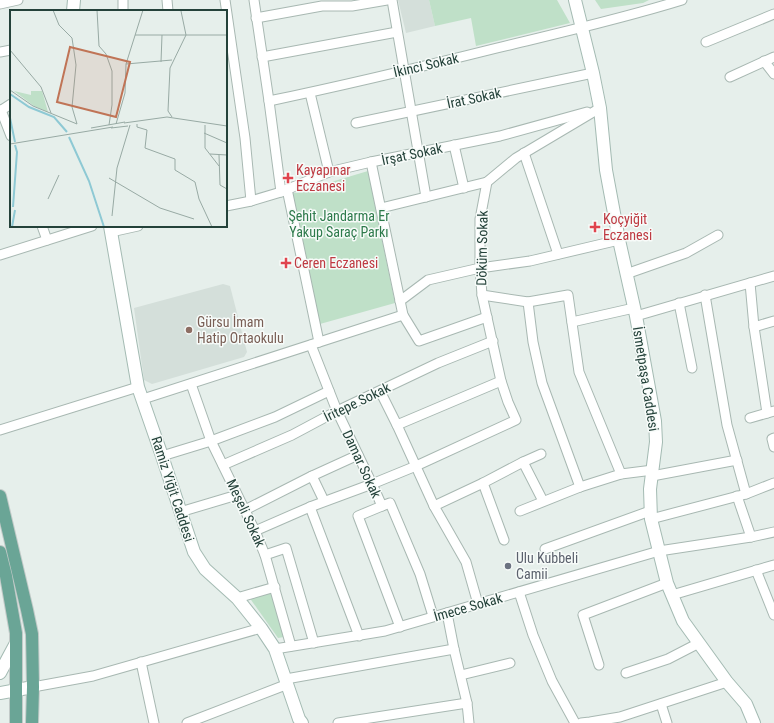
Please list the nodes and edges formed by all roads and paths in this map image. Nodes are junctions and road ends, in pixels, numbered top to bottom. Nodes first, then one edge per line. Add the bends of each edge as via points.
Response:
1 (18, 0) edge
2 (74, 0) edge
3 (122, 0) edge
4 (167, 0) edge
5 (225, 0) edge
6 (254, 0) edge
7 (387, 0) edge
8 (392, 0) edge
9 (571, 0) edge
10 (575, 0) edge
11 (682, 0) edge
12 (668, 3) edge
13 (0, 4) edge
14 (73, 10) edge
15 (123, 10) edge
16 (168, 10) edge
17 (226, 10) edge
18 (578, 12) junction
19 (227, 14) edge
20 (774, 14) edge
21 (256, 18) junction
22 (582, 28) junction
23 (397, 32) junction
24 (706, 42) dead end
25 (10, 50) edge
26 (0, 52) edge
27 (262, 57) junction
28 (774, 57) edge
29 (764, 61) junction
30 (404, 71) junction
31 (593, 73) junction
32 (774, 74) edge
33 (730, 77) dead end
34 (310, 93) junction
35 (269, 101) junction
36 (10, 105) edge
37 (600, 108) junction
38 (1, 111) edge
39 (411, 111) junction
40 (356, 123) dead end
41 (10, 134) edge
42 (454, 145) junction
43 (418, 153) junction
44 (524, 153) junction
45 (371, 162) junction
46 (329, 172) junction
47 (487, 182) junction
48 (464, 188) junction
49 (284, 191) junction
50 (426, 197) junction
51 (251, 201) junction
52 (227, 206) edge
53 (380, 208) junction
54 (42, 227) edge
55 (89, 227) edge
56 (129, 227) edge
57 (110, 229) edge
58 (718, 235) dead end
59 (47, 240) junction
60 (619, 240) junction
61 (558, 254) junction
62 (0, 255) edge
63 (480, 268) junction
64 (626, 274) junction
65 (774, 276) edge
66 (750, 283) junction
67 (482, 295) junction
68 (705, 295) junction
69 (400, 301) junction
70 (528, 302) junction
71 (679, 303) junction
72 (635, 312) junction
73 (403, 315) junction
74 (487, 317) junction
75 (774, 321) edge
76 (572, 322) junction
77 (754, 327) junction
78 (493, 341) junction
79 (315, 343) junction
80 (692, 368) dead end
81 (501, 381) junction
82 (191, 384) junction
83 (138, 387) junction
84 (329, 391) junction
85 (380, 391) junction
86 (143, 399) junction
87 (337, 411) junction
88 (770, 412) edge
89 (750, 418) dead end
90 (397, 425) junction
91 (0, 430) edge
92 (774, 438) edge
93 (211, 441) junction
94 (774, 447) edge
95 (541, 454) dead end
96 (358, 455) junction
97 (162, 456) junction
98 (737, 460) junction
99 (523, 462) junction
100 (223, 465) junction
101 (416, 466) junction
102 (652, 473) junction
103 (621, 474) junction
104 (312, 476) junction
105 (483, 483) junction
106 (774, 483) edge
107 (372, 484) junction
108 (580, 487) junction
109 (237, 495) junction
110 (741, 495) junction
111 (0, 496) edge
112 (324, 501) junction
113 (543, 501) junction
114 (382, 506) junction
115 (434, 506) junction
116 (310, 507) junction
117 (245, 510) junction
118 (520, 510) dead end
119 (180, 512) junction
120 (650, 515) junction
121 (255, 531) junction
122 (774, 532) edge
123 (751, 538) junction
124 (504, 540) dead end
125 (545, 549) dead end
126 (659, 551) junction
127 (0, 552) edge
128 (265, 555) junction
129 (774, 565) edge
130 (756, 570) junction
131 (667, 583) junction
132 (274, 587) junction
133 (519, 592) junction
134 (672, 595) junction
135 (237, 598) junction
136 (478, 604) junction
137 (447, 613) junction
138 (774, 615) edge
139 (434, 616) junction
140 (400, 627) junction
141 (261, 628) junction
142 (359, 636) junction
143 (16, 643) junction
144 (314, 643) junction
145 (699, 643) junction
146 (291, 646) junction
147 (275, 649) junction
148 (454, 649) junction
149 (141, 662) junction
150 (510, 663) dead end
151 (599, 665) dead end
152 (0, 673) edge
153 (626, 673) dead end
154 (461, 675) junction
155 (287, 681) junction
156 (728, 682) junction
157 (33, 687) junction
158 (16, 689) junction
159 (0, 692) edge
160 (467, 703) junction
161 (661, 704) junction
162 (298, 722) edge
163 (597, 722) edge
164 (16, 723) edge
165 (32, 723) edge
166 (154, 723) edge
167 (188, 723) edge
168 (338, 723) edge
169 (469, 723) edge
170 (575, 723) edge
171 (582, 723) edge
172 (667, 723) edge
173 (754, 723) edge

1 - 13 street
2 - 14 main road
3 - 15 street
4 - 16 street
5 - 17 street
6 - 21 street, Damar Sokak
7 - 21 street via 352,6 322,6
8 - 23 street
9 - 18 main road, İsmetpaşa Caddesi
10 - 18 main road, İsmetpaşa Caddesi
11 - 12 street, İkinci Sokak
12 - 22 street, İkinci Sokak
18 - 22 main road, İsmetpaşa Caddesi
19 - 51 street via 245,138
20 - 24 street
21 - 27 street, Damar Sokak
22 - 30 street, İkinci Sokak
22 - 31 main road, İsmetpaşa Caddesi
23 - 27 street
23 - 30 street
25 - 26 street
27 - 35 street, Damar Sokak
28 - 29 street
29 - 32 street
29 - 33 street
30 - 34 street, İkinci Sokak
30 - 39 street
31 - 37 main road, İsmetpaşa Caddesi
31 - 39 street, İrat Sokak
34 - 35 street, İkinci Sokak
34 - 46 street
35 - 49 street, Damar Sokak
36 - 38 street
37 - 42 street, İrşat Sokak via 500,136
37 - 44 street
37 - 60 main road, İsmetpaşa Caddesi via 606,170
38 - 41 street
39 - 40 street, İrat Sokak
39 - 43 street
42 - 43 street, İrşat Sokak
42 - 48 street
43 - 45 street, İrşat Sokak
43 - 50 street
44 - 47 street
44 - 61 street
45 - 46 street, İrşat Sokak
45 - 53 street
46 - 49 street, İrşat Sokak
47 - 48 street
47 - 63 street, Döküm Sokak via 480,219
48 - 50 street
49 - 51 street, İrşat Sokak
49 - 79 street, Damar Sokak
50 - 53 street
51 - 52 street, İrşat Sokak
53 - 69 street
54 - 59 street
55 - 59 street
56 - 57 street
57 - 83 main road, Ramiz Yiğit Caddesi
58 - 64 street via 686,253
59 - 62 street
60 - 61 street
60 - 64 main road, İsmetpaşa Caddesi
61 - 63 street
63 - 67 street, Döküm Sokak
63 - 69 street via 428,280
64 - 72 main road, İsmetpaşa Caddesi
65 - 66 street
66 - 68 street
66 - 77 street
67 - 70 street
67 - 74 street, Döküm Sokak
68 - 71 street
68 - 98 street via 728,425
69 - 73 street
70 - 76 street via 568,295
70 - 108 street via 542,383
71 - 72 street
71 - 80 street
72 - 76 street
72 - 102 main road, İsmetpaşa Caddesi via 656,421
73 - 74 street via 419,341
73 - 79 street
74 - 78 street, Döküm Sokak
75 - 77 street
76 - 103 street via 579,372
77 - 88 street
78 - 81 street, Döküm Sokak
78 - 85 street, İritepe Sokak via 438,363
79 - 82 street
79 - 84 street, Damar Sokak
81 - 90 street
81 - 101 street, Döküm Sokak via 516,420
82 - 86 street
82 - 93 street, Meşeli Sokak
83 - 86 main road, Ramiz Yiğit Caddesi
83 - 91 street
84 - 87 street, Damar Sokak
84 - 93 street via 275,417
85 - 87 street, İritepe Sokak
85 - 90 street
86 - 97 main road, Ramiz Yiğit Caddesi
87 - 96 street, Damar Sokak
87 - 100 street, İritepe Sokak via 292,435
88 - 89 street
90 - 101 street
92 - 94 street
93 - 97 street
93 - 100 street, Meşeli Sokak
95 - 99 street
96 - 104 street
96 - 107 street, Damar Sokak
97 - 119 main road, Ramiz Yiğit Caddesi
98 - 102 street
98 - 110 street
99 - 105 street
99 - 113 street
100 - 109 street, Meşeli Sokak
101 - 107 street
101 - 115 street
102 - 103 street
102 - 120 main road, İsmetpaşa Caddesi
103 - 108 street
104 - 112 street
104 - 117 street
105 - 115 street
105 - 124 street
106 - 110 street
107 - 112 street
107 - 114 street, Damar Sokak
108 - 113 street
109 - 117 street, Meşeli Sokak
109 - 119 street
110 - 120 street
110 - 123 street
111 - 157 main road via 32,634
112 - 116 street
113 - 118 street
114 - 139 street, Damar Sokak via 390,503 420,574
114 - 140 street via 358,516
115 - 136 street via 466,562
116 - 121 street
116 - 142 street
117 - 121 street, Meşeli Sokak
119 - 135 main road, Ramiz Yiğit Caddesi via 194,552 206,569
120 - 125 street
120 - 126 main road, İsmetpaşa Caddesi
121 - 128 street, Meşeli Sokak
122 - 123 street, İmece Sokak
123 - 126 street, İmece Sokak
126 - 131 main road, İsmetpaşa Caddesi
126 - 133 street, İmece Sokak
127 - 143 main road
128 - 132 street, Meşeli Sokak
128 - 144 street via 286,548
129 - 130 street
130 - 134 street
130 - 138 street
131 - 134 main road, İsmetpaşa Caddesi
131 - 151 street via 583,615
132 - 135 street
132 - 146 street, Meşeli Sokak
133 - 136 street, İmece Sokak
133 - 170 street via 552,681
134 - 145 main road, İsmetpaşa Caddesi via 683,621
135 - 141 main road, Ramiz Yiğit Caddesi
136 - 137 street, İmece Sokak
137 - 139 street, İmece Sokak
137 - 148 street
139 - 140 street, İmece Sokak
140 - 142 street, İmece Sokak
141 - 147 main road, Ramiz Yiğit Caddesi
141 - 149 street
142 - 144 street, İmece Sokak
143 - 152 main road
143 - 158 main road
144 - 146 street, İmece Sokak
145 - 153 street via 668,659
145 - 156 main road, İsmetpaşa Caddesi
146 - 147 street, İmece Sokak
147 - 155 main road, Ramiz Yiğit Caddesi
148 - 154 street
148 - 155 street
149 - 157 street via 93,676
149 - 166 street
150 - 154 street
154 - 160 street
155 - 162 main road, Ramiz Yiğit Caddesi
155 - 167 street
156 - 161 street
156 - 173 main road, İsmetpaşa Caddesi via 746,704
157 - 158 main road
157 - 165 main road
158 - 159 main road
158 - 164 main road
160 - 168 street
160 - 169 street
161 - 163 street
161 - 172 street
163 - 171 street

